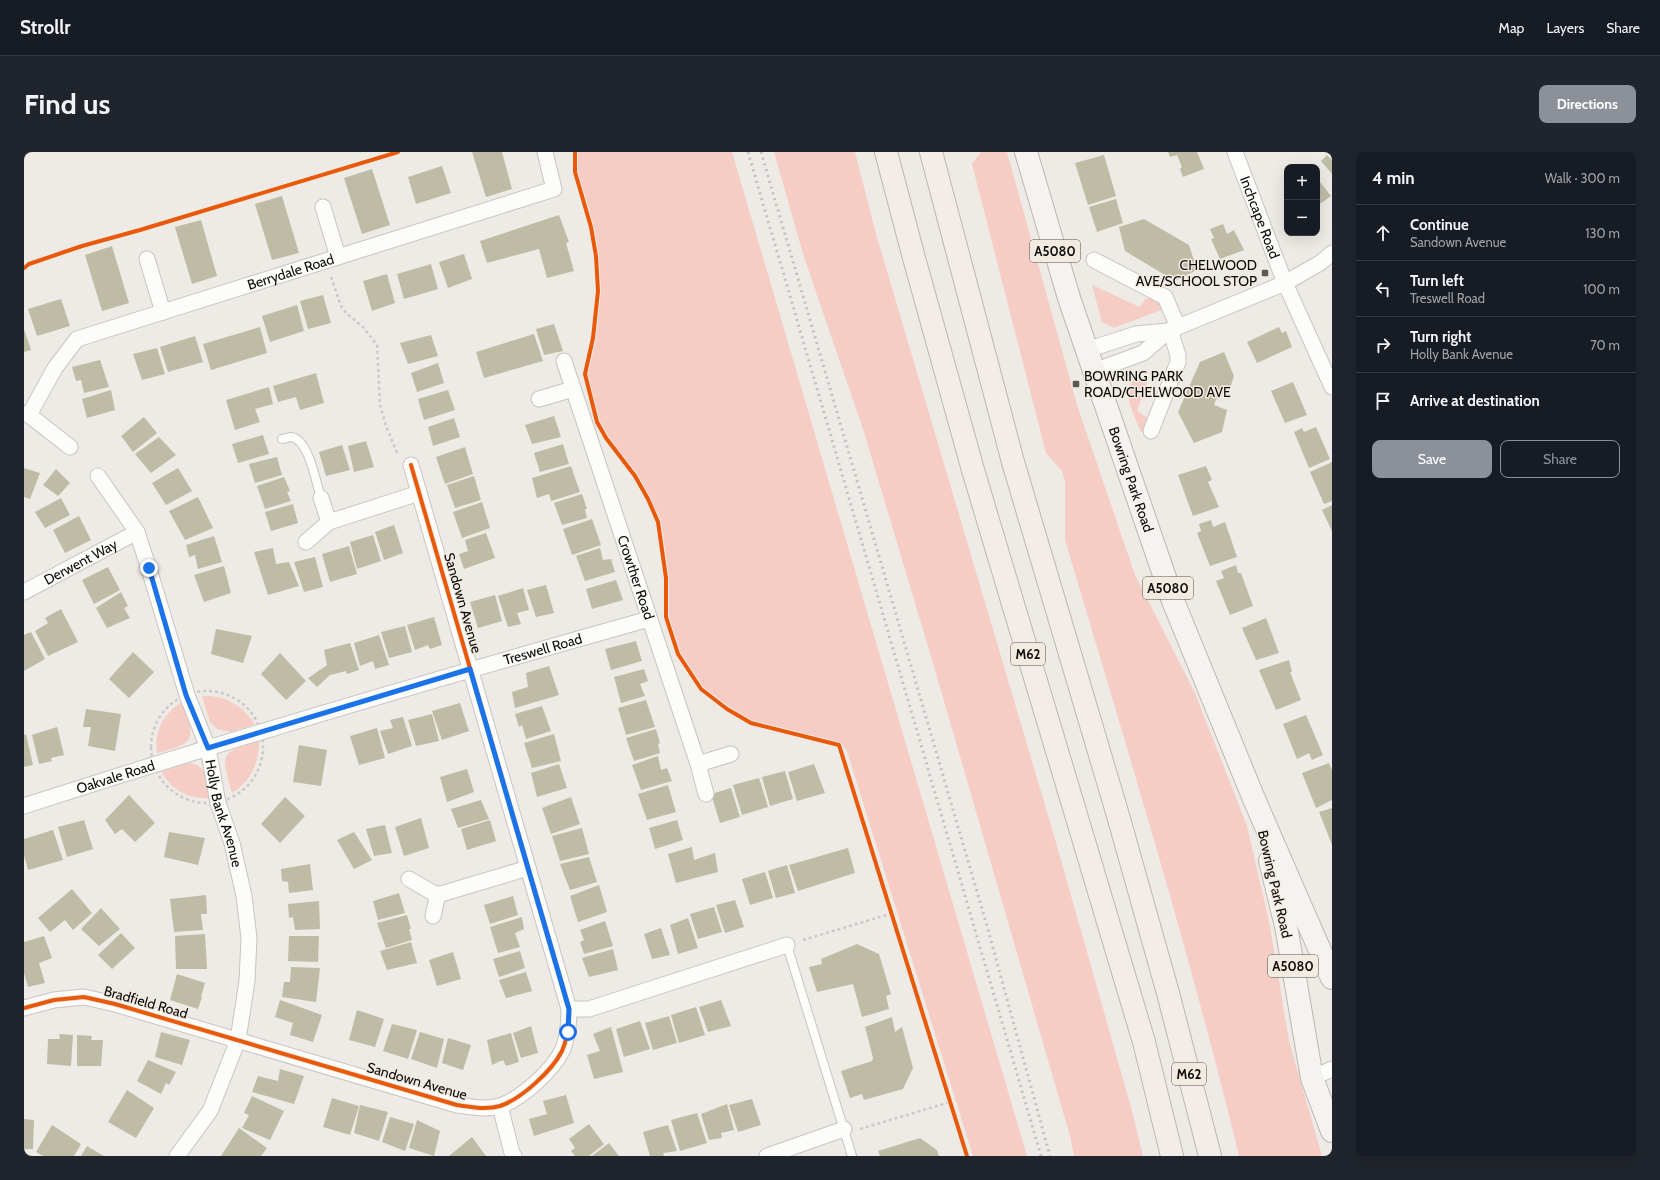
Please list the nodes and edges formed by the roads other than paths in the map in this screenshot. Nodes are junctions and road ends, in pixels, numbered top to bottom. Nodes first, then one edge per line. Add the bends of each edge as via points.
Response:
1 (545, 152) edge
2 (886, 152) edge
3 (931, 152) edge
4 (1026, 152) edge
5 (1234, 152) edge
6 (323, 207) dead end
7 (1332, 253) edge
8 (147, 259) dead end
9 (332, 259) junction
10 (1094, 260) dead end
11 (1284, 283) junction
12 (163, 312) junction
13 (1172, 329) junction
14 (1087, 350) junction
15 (564, 361) dead end
16 (1094, 371) junction
17 (1332, 387) edge
18 (572, 389) junction
19 (539, 400) dead end
20 (27, 415) edge
21 (1151, 431) dead end
22 (282, 439) dead end
23 (70, 447) dead end
24 (411, 465) road end
25 (98, 476) dead end
26 (419, 493) junction
27 (321, 498) joint
28 (329, 522) junction
29 (136, 532) junction
30 (306, 542) dead end
31 (24, 592) edge
32 (649, 619) junction
33 (470, 669) junction
34 (208, 748) junction
35 (731, 754) dead end
36 (698, 764) junction
37 (706, 794) dead end
38 (1254, 799) junction
39 (24, 806) edge
40 (528, 868) junction
41 (409, 879) dead end
42 (438, 894) junction
43 (433, 916) dead end
44 (787, 945) joint
45 (1332, 978) edge
46 (24, 1008) edge
47 (569, 1009) junction
48 (238, 1040) junction
49 (1332, 1069) edge
50 (1312, 1078) junction
51 (500, 1106) junction
52 (844, 1131) junction
53 (1332, 1131) edge
54 (177, 1156) edge
55 (514, 1156) edge
56 (767, 1156) edge
57 (852, 1156) edge
58 (1172, 1156) edge
59 (1210, 1156) edge

1 - 9 street, Berrydale Road via 554,189
2 - 58 highway, M62 via 971,463 1144,1042
3 - 59 highway, M62 via 1013,462 1166,985
4 - 14 main road, Bowring Park Road / A5080
5 - 11 street, Inchcape Road
6 - 9 street
7 - 11 street via 1320,263
8 - 12 street
9 - 12 street, Berrydale Road
10 - 13 street via 1165,297
11 - 13 street
11 - 17 street, Inchcape Road
12 - 20 street, Berrydale Road via 78,338 55,368
13 - 14 street via 1136,334
13 - 16 street via 1143,353
13 - 21 street via 1178,362
14 - 16 main road, Bowring Park Road / A5080
15 - 18 street, Crowther Road
16 - 38 main road, Bowring Park Road / A5080 via 1173,601
18 - 19 street
18 - 32 street, Crowther Road
20 - 23 street
22 - 27 lane via 291,437 306,448
24 - 26 street, Sandown Avenue
25 - 29 street, Holly Bank Avenue
26 - 28 street
26 - 33 street, Sandown Avenue
27 - 28 street
28 - 30 street
29 - 31 street, Derwent Way
29 - 34 street, Holly Bank Avenue via 186,695
32 - 33 street, Treswell Road
32 - 36 street, Crowther Road
33 - 34 street, Treswell Road
33 - 40 street, Sandown Avenue
34 - 39 street, Oakvale Road
34 - 48 street, Holly Bank Avenue via 218,803 232,843 244,896 249,938 247,981
35 - 36 street
36 - 37 street, Crowther Road
38 - 45 main road, Bowring Park Road / A5080
38 - 50 main road, Bowring Park Road / A5080 via 1286,926
40 - 42 street
40 - 47 street, Sandown Avenue
41 - 42 street
42 - 43 street
44 - 47 street via 589,1009
44 - 52 lane
46 - 48 street, Bradfield Road via 54,1000 84,997
47 - 51 street, Sandown Avenue via 568,1032 561,1052 524,1094
48 - 51 street, Sandown Avenue via 457,1106
48 - 54 street, Holly Bank Avenue via 210,1111
49 - 50 street
50 - 53 main road, Bowring Park Road / A5080
51 - 55 street
52 - 56 street
52 - 57 lane

